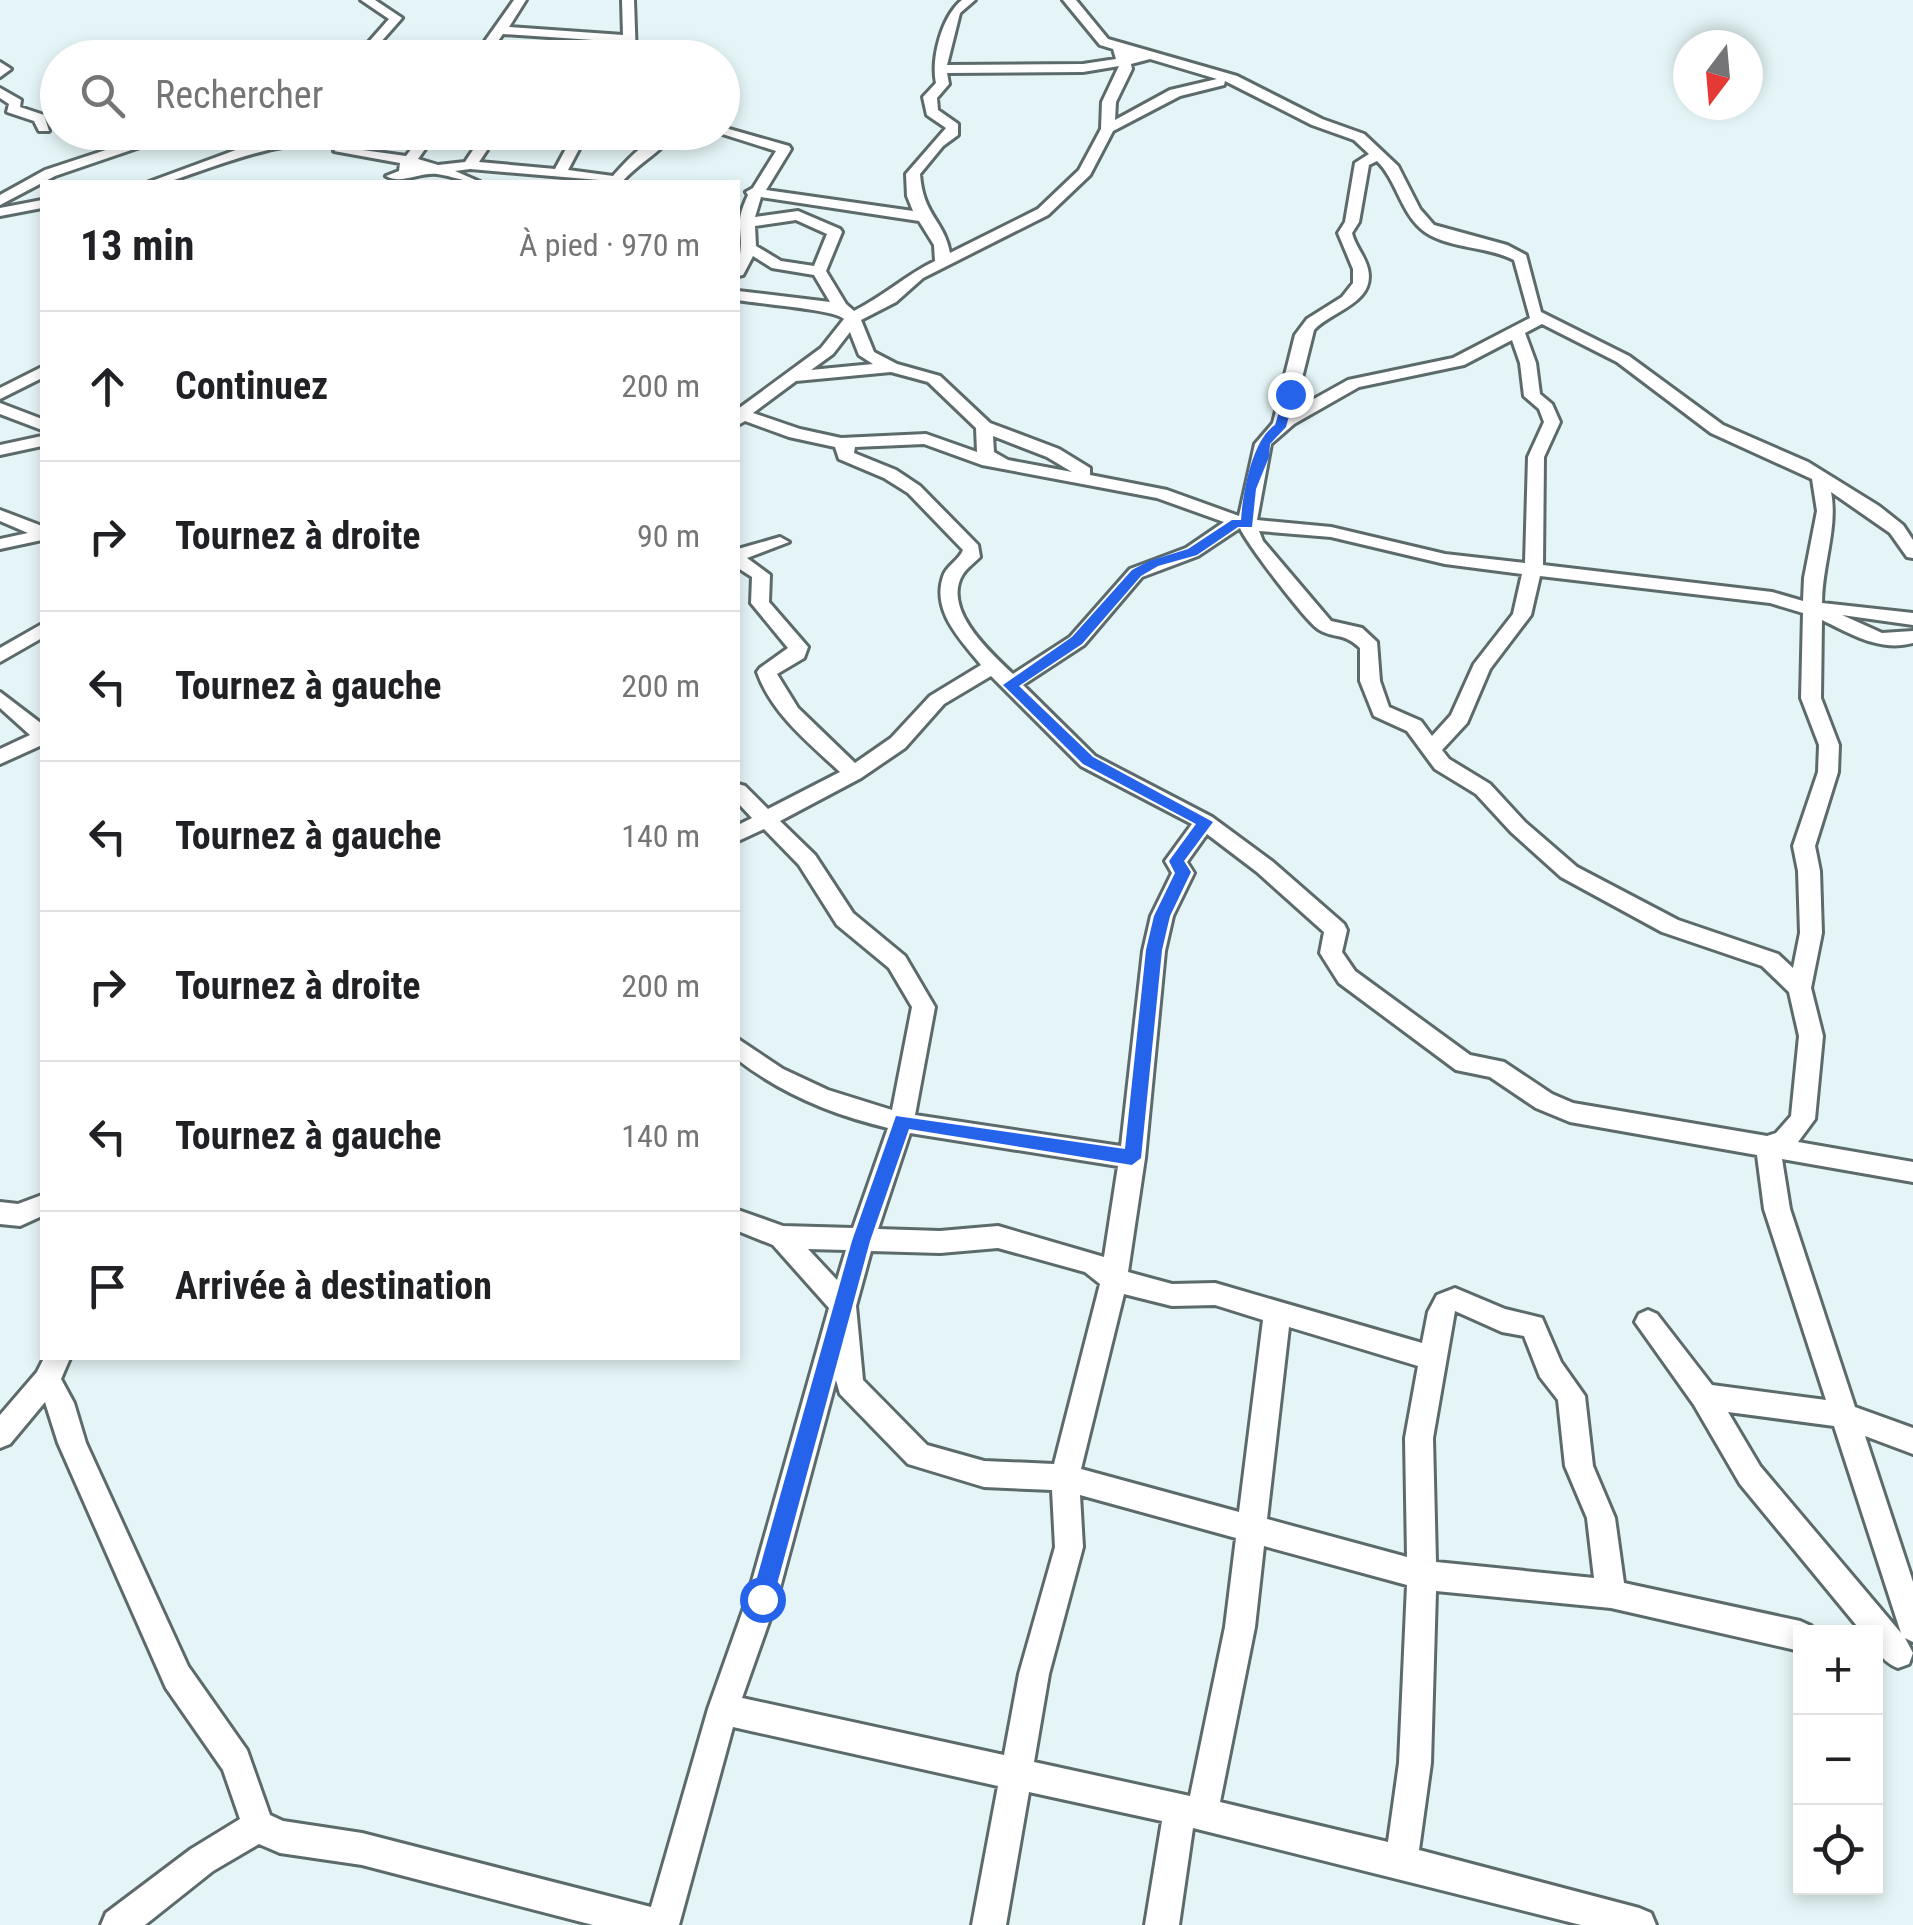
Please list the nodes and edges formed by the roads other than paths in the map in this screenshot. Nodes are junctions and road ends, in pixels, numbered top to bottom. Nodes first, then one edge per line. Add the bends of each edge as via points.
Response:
1 (367, 0) edge
2 (520, 0) edge
3 (628, 0) edge
4 (969, 0) edge
5 (1069, 0) edge
6 (498, 30) junction
7 (627, 39) joint
8 (377, 40) edge
9 (491, 40) edge
10 (1121, 53) junction
11 (1151, 56) junction
12 (941, 77) junction
13 (1219, 82) junction
14 (0, 92) edge
15 (1262, 93) junction
16 (40, 128) edge
17 (1108, 130) junction
18 (740, 136) edge
19 (120, 150) edge
20 (240, 150) edge
21 (343, 150) edge
22 (377, 150) edge
23 (419, 150) edge
24 (480, 150) edge
25 (572, 150) edge
26 (648, 150) edge
27 (1378, 155) junction
28 (385, 156) junction
29 (412, 161) junction
30 (470, 165) junction
31 (442, 171) junction
32 (559, 174) junction
33 (161, 180) edge
34 (389, 180) edge
35 (467, 180) edge
36 (611, 180) edge
37 (617, 180) edge
38 (753, 192) junction
39 (0, 201) edge
40 (40, 204) edge
41 (0, 212) edge
42 (924, 217) junction
43 (741, 223) edge
44 (745, 244) edge
45 (942, 264) junction
46 (819, 271) junction
47 (740, 296) edge
48 (846, 312) junction
49 (1545, 319) junction
50 (1517, 332) junction
51 (891, 368) junction
52 (40, 376) edge
53 (792, 377) junction
54 (5, 387) edge
55 (0, 408) edge
56 (740, 410) edge
57 (740, 411) edge
58 (40, 419) edge
59 (984, 427) junction
60 (1280, 427) junction
61 (40, 441) edge
62 (840, 444) junction
63 (0, 450) edge
64 (1000, 462) junction
65 (1811, 472) junction
66 (1100, 481) junction
67 (0, 515) edge
68 (1242, 524) junction
69 (40, 532) edge
70 (40, 534) edge
71 (780, 542) dead end
72 (0, 544) edge
73 (1913, 553) edge
74 (740, 557) edge
75 (740, 559) edge
76 (1530, 568) junction
77 (1814, 608) junction
78 (1913, 619) edge
79 (40, 631) edge
80 (1913, 638) edge
81 (0, 656) edge
82 (1002, 676) junction
83 (0, 698) edge
84 (40, 733) edge
85 (40, 736) edge
86 (1432, 749) junction
87 (0, 756) edge
88 (854, 773) junction
89 (740, 793) edge
90 (765, 818) junction
91 (1205, 822) junction
92 (740, 833) edge
93 (1800, 988) junction
94 (740, 1050) edge
95 (902, 1121) junction
96 (1768, 1146) junction
97 (1132, 1158) junction
98 (1913, 1172) edge
99 (40, 1206) edge
100 (0, 1213) edge
101 (740, 1221) edge
102 (782, 1237) junction
103 (861, 1241) junction
104 (1114, 1280) junction
105 (844, 1305) junction
106 (1278, 1314) junction
107 (1648, 1322) dead end
108 (1434, 1359) junction
109 (52, 1369) edge
110 (1704, 1396) junction
111 (1842, 1416) junction
112 (0, 1436) edge
113 (1913, 1441) edge
114 (1065, 1478) junction
115 (1252, 1529) junction
116 (1422, 1575) junction
117 (1611, 1594) junction
118 (1793, 1634) edge
119 (1900, 1649) edge
120 (723, 1709) junction
121 (1016, 1774) junction
122 (1192, 1812) junction
123 (258, 1826) junction
124 (1402, 1862) junction
125 (118, 1925) edge
126 (659, 1925) edge
127 (989, 1925) edge
128 (1162, 1925) edge
129 (1639, 1925) edge

1 - 8 street via 396,18
2 - 6 street
3 - 7 street
4 - 12 street via 954,12
5 - 10 street
6 - 7 street
6 - 9 street
10 - 11 street
10 - 12 street via 1083,68 970,69
10 - 17 street via 1126,69 1109,102
11 - 13 street
11 - 15 street via 1194,65
12 - 42 street via 930,97 932,112 953,126 913,174
13 - 15 street
13 - 17 street via 1175,93
14 - 16 street via 16,104 2,116 3,124
15 - 27 street via 1359,137
17 - 45 street via 1086,172 1043,212
18 - 38 street via 784,149
19 - 39 street via 50,173
20 - 33 street
21 - 28 street
22 - 28 street
23 - 29 street
24 - 30 street
25 - 32 street
26 - 37 street
27 - 49 street via 1430,228 1520,258 1534,314
27 - 60 street via 1362,162 1345,233 1360,259 1358,292 1310,323
28 - 29 street
29 - 31 street
29 - 34 street
30 - 31 street
30 - 32 street
31 - 34 street
31 - 35 street
32 - 36 street
38 - 42 street
38 - 43 street
40 - 41 street
42 - 45 street via 939,235
43 - 44 street
43 - 46 street via 798,214 834,232
44 - 46 street via 776,265
45 - 48 street via 890,299
46 - 48 street
47 - 48 street
48 - 51 street via 867,355
48 - 53 street via 828,351
49 - 50 street
49 - 65 street via 1623,359 1717,430 1778,448
50 - 60 street via 1438,368 1354,383
50 - 76 street via 1532,396 1552,422 1536,456 1536,554
51 - 53 street
51 - 59 street via 934,379
52 - 54 street
53 - 56 street
55 - 58 street
57 - 62 street
59 - 64 street via 986,455
59 - 66 street via 1053,453
60 - 68 street via 1264,444
61 - 63 street
62 - 64 street via 926,438
62 - 82 street via 847,448 844,455 936,504 942,520 972,549 954,572 948,596 960,627
64 - 66 street
65 - 73 street via 1897,529
65 - 77 street via 1826,511
66 - 68 street via 1191,502
67 - 69 street
68 - 76 street via 1331,532 1445,559 1478,576
68 - 82 street via 1136,573 1077,640
68 - 86 street via 1325,625 1355,632 1370,646 1370,681 1382,711 1414,726
70 - 72 street
71 - 74 street
75 - 88 street via 761,575 760,603 798,647 767,672 769,680
76 - 77 street
76 - 86 street via 1522,615 1481,668 1460,718
77 - 78 street
77 - 80 street via 1876,638
77 - 93 street via 1811,698 1829,744 1828,772 1804,846 1811,933
79 - 81 street
82 - 88 street via 937,700 898,743
82 - 91 street via 1088,761
83 - 84 street
85 - 87 street
86 - 93 street via 1569,872 1670,926 1770,960
88 - 90 street
89 - 90 street
90 - 92 street
90 - 95 street via 806,860 845,919 896,962 924,1007
91 - 96 street via 1336,930 1331,953 1347,978 1464,1063 1496,1069 1570,1112
91 - 97 street via 1176,861 1183,872 1154,950
93 - 96 street via 1811,1036 1803,1119 1785,1140
94 - 95 street via 762,1072 806,1093
95 - 97 street
95 - 103 street
96 - 98 street
96 - 111 street via 1777,1208
97 - 104 street
99 - 100 street
101 - 102 street
102 - 103 street
102 - 105 street
103 - 104 street via 998,1237 1093,1263
103 - 105 street
104 - 106 street via 1172,1294 1215,1294
104 - 114 street
105 - 114 street via 850,1385 918,1455 984,1474
105 - 120 street via 762,1599
106 - 108 street
106 - 115 street
107 - 110 street
108 - 116 street via 1419,1438
108 - 117 street via 1440,1312 1455,1299 1533,1326 1550,1368 1572,1396 1579,1466 1601,1518
109 - 112 street
109 - 123 street via 72,1444 177,1677 236,1762
110 - 111 street
110 - 119 street via 1750,1474
111 - 113 street
111 - 119 street
114 - 115 street
114 - 121 street via 1069,1547 1034,1674
115 - 116 street
115 - 122 street via 1240,1627
116 - 117 street
116 - 124 street via 1415,1763
117 - 118 street
120 - 121 street
120 - 126 street
121 - 122 street
121 - 127 street
122 - 124 street
122 - 128 street
123 - 125 street
123 - 126 street via 280,1837 362,1849
124 - 129 street

